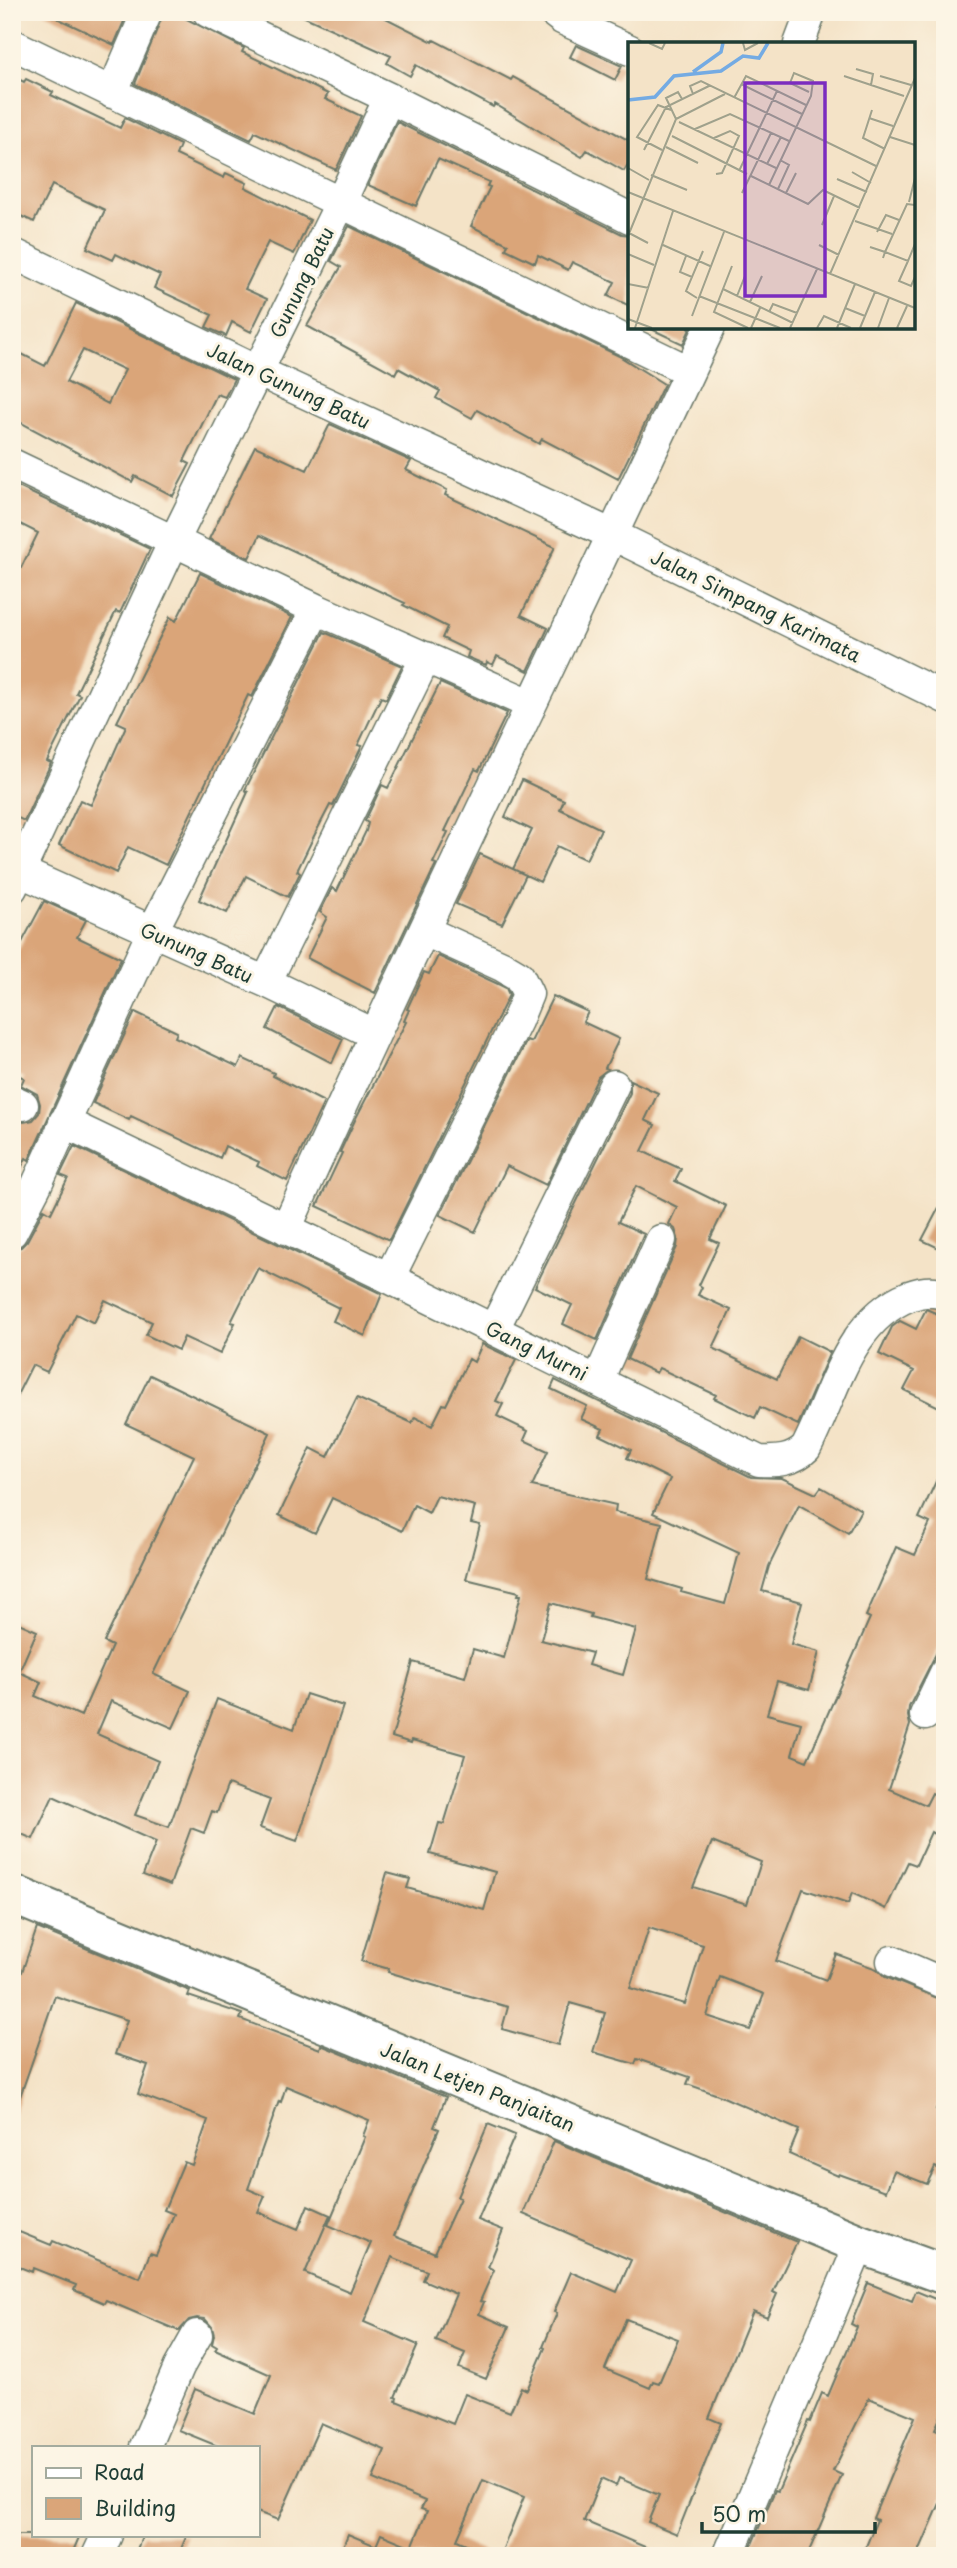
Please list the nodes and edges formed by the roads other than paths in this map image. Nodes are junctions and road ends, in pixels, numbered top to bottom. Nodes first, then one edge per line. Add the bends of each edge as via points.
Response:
1 (147, 12) edge
2 (208, 12) edge
3 (552, 12) edge
4 (811, 12) edge
5 (800, 42) edge
6 (12, 44) edge
7 (628, 49) edge
8 (112, 93) junction
9 (389, 98) junction
10 (340, 204) junction
11 (628, 218) edge
12 (12, 253) edge
13 (709, 329) edge
14 (257, 371) junction
15 (689, 371) junction
16 (12, 464) edge
17 (567, 515) joint
18 (613, 534) junction
19 (174, 541) junction
20 (316, 609) junction
21 (426, 657) junction
22 (945, 698) edge
23 (530, 704) junction
24 (15, 876) edge
25 (425, 930) junction
26 (152, 932) junction
27 (267, 982) junction
28 (374, 1034) junction
29 (614, 1085) dead end
30 (64, 1122) junction
31 (286, 1229) junction
32 (12, 1233) edge
33 (661, 1240) dead end
34 (389, 1278) junction
35 (945, 1295) edge
36 (494, 1329) junction
37 (598, 1380) junction
38 (945, 1673) edge
39 (925, 1715) dead end
40 (12, 1894) edge
41 (892, 1961) dead end
42 (945, 1984) edge
43 (860, 2244) junction
44 (945, 2276) edge
45 (197, 2334) dead end
46 (145, 2446) edge
47 (107, 2536) edge
48 (97, 2556) edge
49 (728, 2556) edge

1 - 8 street
2 - 9 street
3 - 7 street
4 - 5 street
6 - 8 street
8 - 10 street
9 - 10 street, Gunung Batu
9 - 11 street
10 - 14 street, Gunung Batu
10 - 15 street
12 - 14 street, Jalan Gunung Batu
13 - 15 street
14 - 17 street, Jalan Gunung Batu
14 - 19 street, Gunung Batu
15 - 18 street
16 - 19 street
17 - 18 street, Jalan Simpang Karimata
18 - 22 street, Jalan Simpang Karimata
18 - 23 street
19 - 20 street
19 - 24 street, Gunung Batu
20 - 21 street
20 - 26 street
21 - 23 street
21 - 27 street
23 - 25 street
24 - 26 street, Gunung Batu
25 - 28 street
25 - 34 street via 511,971 528,994
26 - 27 street, Gunung Batu
26 - 30 street
27 - 28 street, Gunung Batu
28 - 31 street
29 - 36 street
30 - 31 street, Gang Murni
30 - 32 street
31 - 34 street, Gang Murni
33 - 37 street
34 - 36 street, Gang Murni
35 - 37 street, Gang Murni via 915,1294 875,1317 853,1346 806,1448 781,1461 759,1461
36 - 37 street, Gang Murni
38 - 39 street
40 - 43 highway, Jalan Letjen Panjaitan
41 - 42 street
43 - 44 highway, Jalan Letjen Panjaitan
43 - 49 street
45 - 46 street
47 - 48 street

